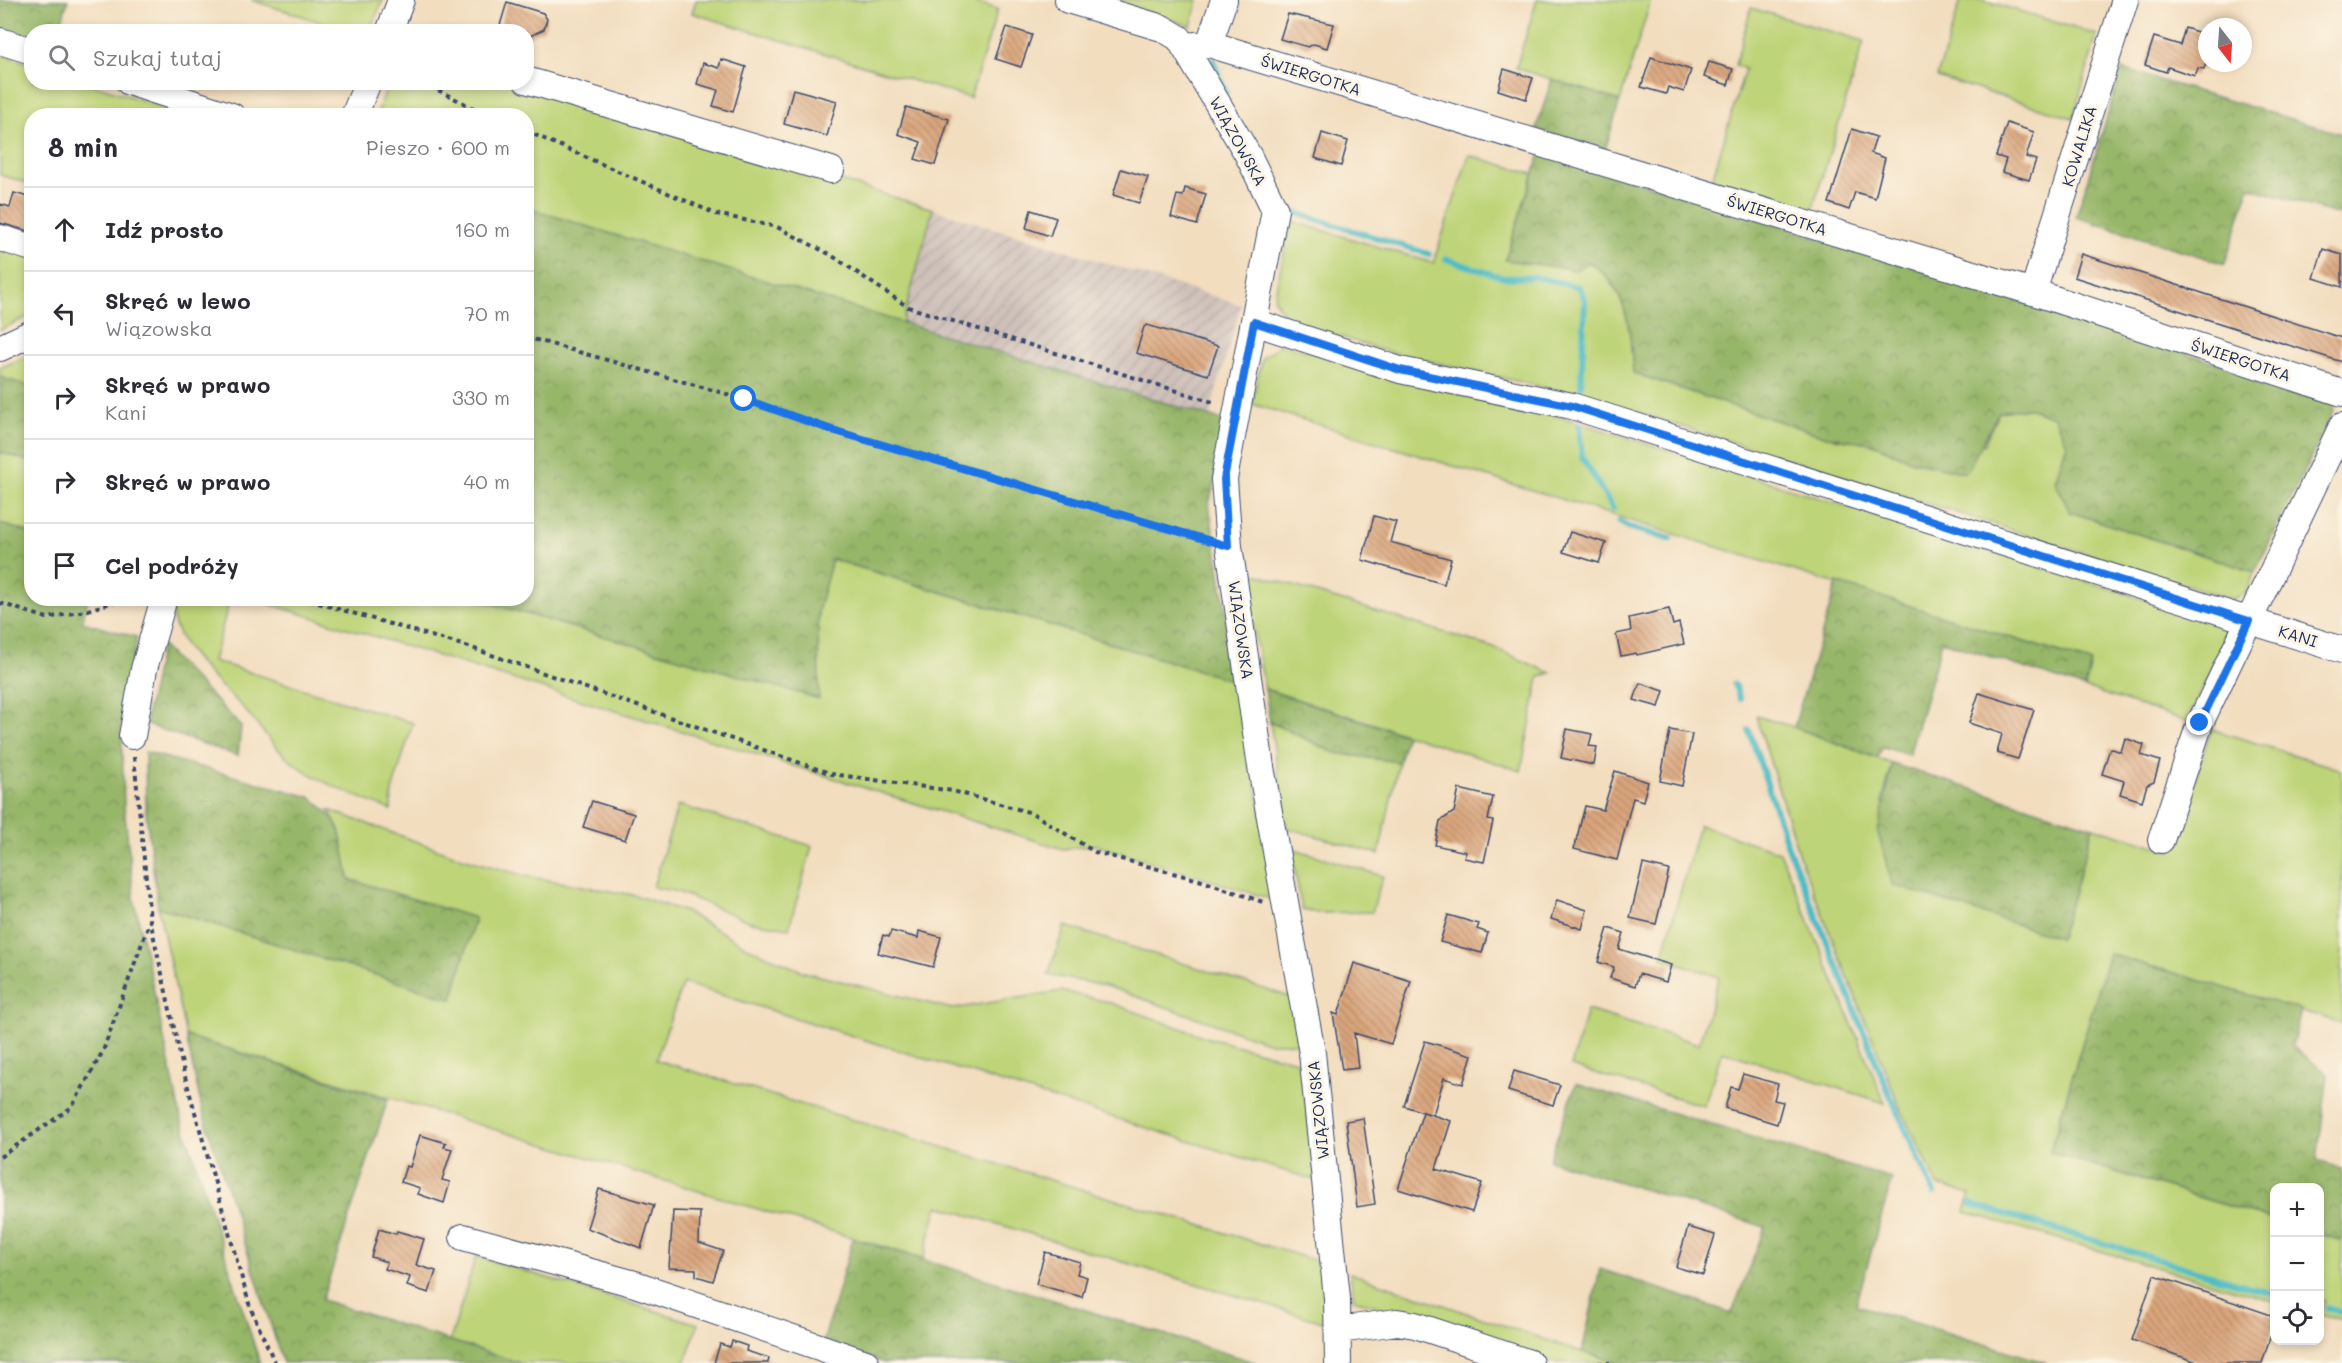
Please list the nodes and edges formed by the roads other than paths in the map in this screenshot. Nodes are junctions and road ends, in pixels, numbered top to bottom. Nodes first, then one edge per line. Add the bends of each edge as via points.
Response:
1 (401, 0) edge
2 (1068, 0) edge
3 (1224, 0) edge
4 (2125, 0) edge
5 (391, 24) edge
6 (0, 41) edge
7 (1197, 45) junction
8 (24, 48) edge
9 (534, 82) edge
10 (153, 90) edge
11 (365, 90) edge
12 (208, 108) edge
13 (357, 108) edge
14 (831, 170) dead end
15 (0, 238) edge
16 (24, 246) edge
17 (2033, 292) junction
18 (1254, 322) junction
19 (24, 337) edge
20 (0, 348) edge
21 (2342, 393) edge
22 (2342, 426) edge
23 (162, 606) edge
24 (2249, 621) junction
25 (2342, 650) edge
26 (132, 736) road end
27 (2161, 840) dead end
28 (463, 1237) dead end
29 (1339, 1330) junction
30 (866, 1363) edge
31 (1338, 1363) edge
32 (1530, 1363) edge

1 - 5 street
2 - 7 street, WIĄZOWSKA via 1162,28
3 - 7 street
4 - 17 street, KOWALIKA
6 - 8 street
7 - 17 street, ŚWIERGOTKA
7 - 18 street, WIĄZOWSKA via 1275,210
9 - 14 street
10 - 12 street
11 - 13 street
15 - 16 street
17 - 21 street, ŚWIERGOTKA
18 - 24 street, KANI via 1400,370 1572,406
18 - 29 street, WIĄZOWSKA via 1224,479 1228,546 1260,767 1312,1053
19 - 20 street
22 - 24 street
23 - 26 street via 144,669
24 - 25 street, KANI
24 - 27 street via 2200,723
28 - 30 street via 635,1284
29 - 31 street, WIĄZOWSKA
29 - 32 street via 1397,1322 1415,1325

